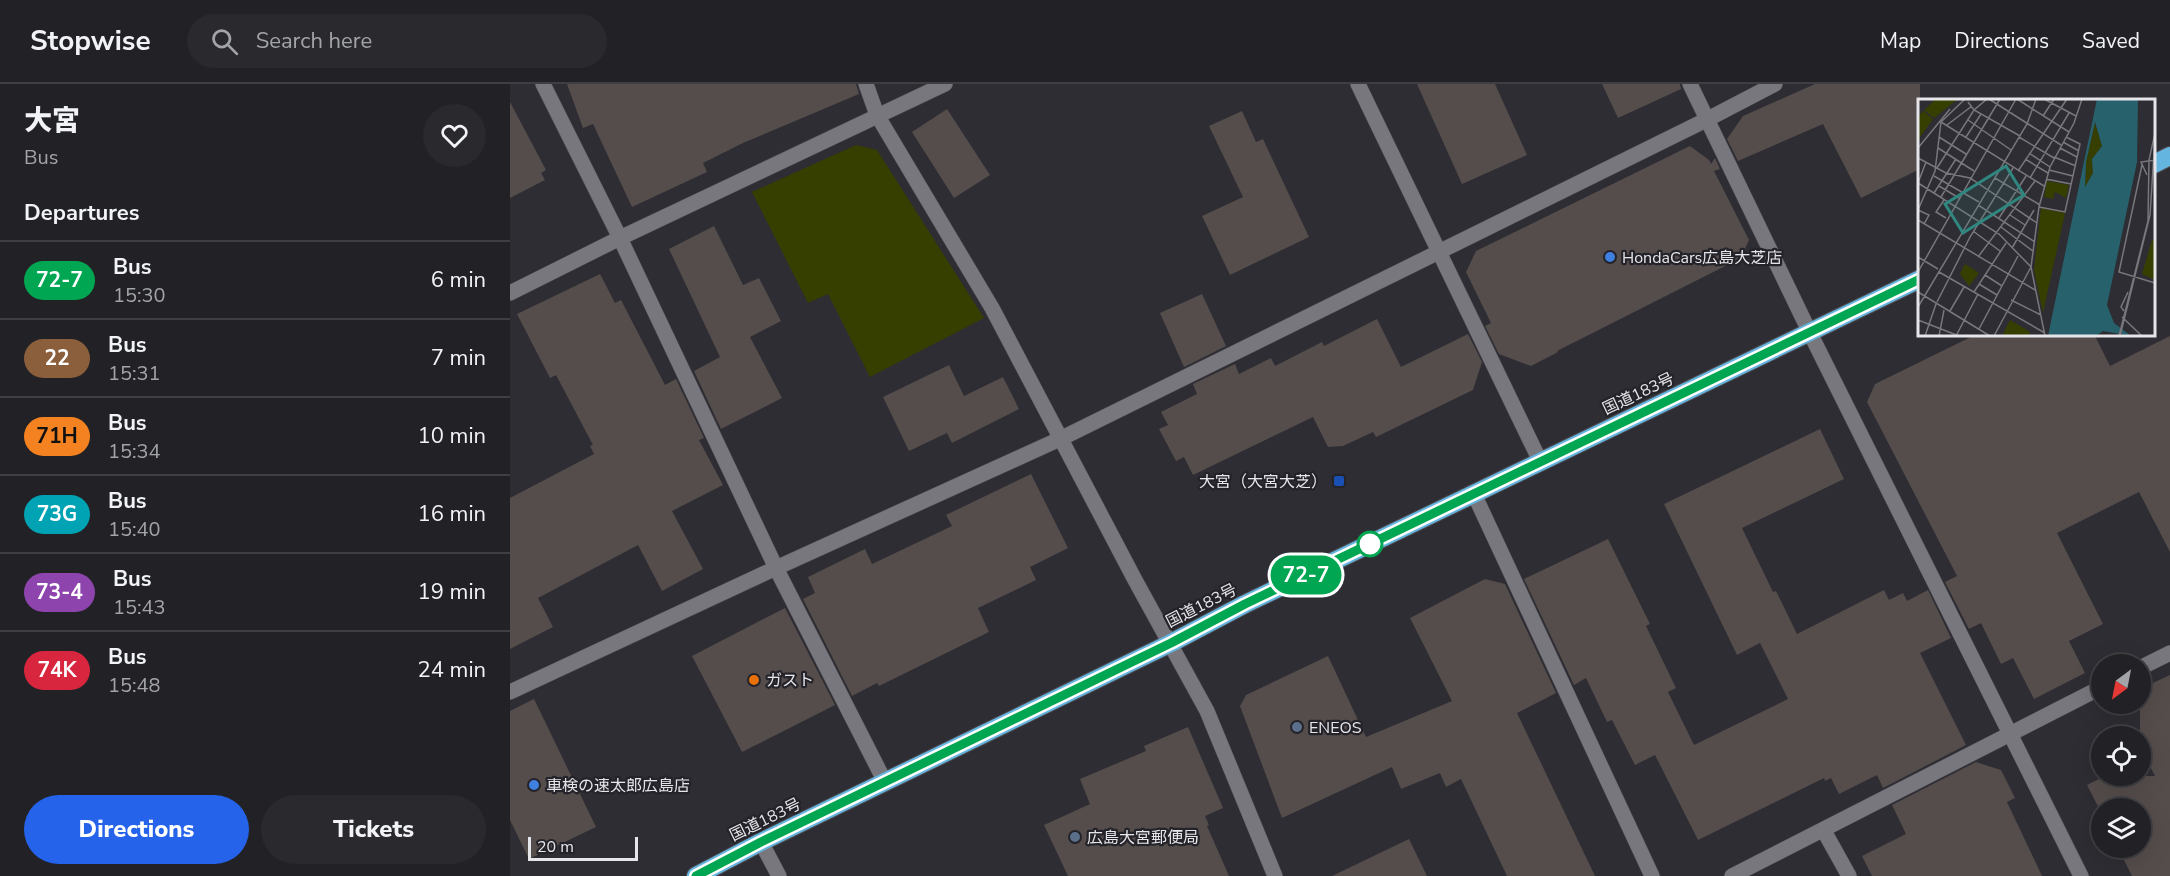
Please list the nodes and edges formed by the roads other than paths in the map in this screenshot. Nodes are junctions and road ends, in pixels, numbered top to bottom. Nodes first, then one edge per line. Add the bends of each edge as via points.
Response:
1 (543, 84) edge
2 (866, 84) edge
3 (945, 84) edge
4 (1358, 84) edge
5 (1690, 84) edge
6 (1775, 84) edge
7 (877, 115) junction
8 (1706, 120) junction
9 (2170, 156) edge
10 (2155, 164) edge
11 (620, 238) junction
12 (1438, 253) junction
13 (1918, 280) edge
14 (510, 293) edge
15 (1810, 333) junction
16 (1062, 438) junction
17 (1540, 461) junction
18 (1474, 494) junction
19 (776, 568) junction
20 (1171, 643) junction
21 (2170, 653) edge
22 (2151, 662) edge
23 (510, 692) edge
24 (2091, 693) edge
25 (2009, 734) junction
26 (885, 782) junction
27 (1824, 831) junction
28 (761, 842) junction
29 (696, 876) edge
30 (779, 876) edge
31 (1275, 876) edge
32 (1652, 876) edge
33 (1732, 876) edge
34 (1848, 876) edge
35 (2081, 876) edge

1 - 11 street
2 - 7 street
3 - 7 street
4 - 12 street
5 - 8 street
6 - 8 street
7 - 11 street
7 - 16 street via 993,308
8 - 12 street
8 - 15 street
9 - 10 highway
11 - 14 street
11 - 19 street
12 - 16 street
12 - 17 street
13 - 15 highway, 国道183号
15 - 17 highway, 国道183号
15 - 25 street
16 - 19 street
16 - 20 street
17 - 18 highway, 国道183号
18 - 20 highway, 国道183号
18 - 32 street
19 - 23 street
19 - 26 street
20 - 26 highway, 国道183号
20 - 31 street via 1207,711
21 - 22 street
24 - 25 street
25 - 27 street
25 - 35 street
26 - 28 highway, 国道183号
27 - 33 street
27 - 34 street
28 - 29 highway, 国道183号
28 - 30 street

